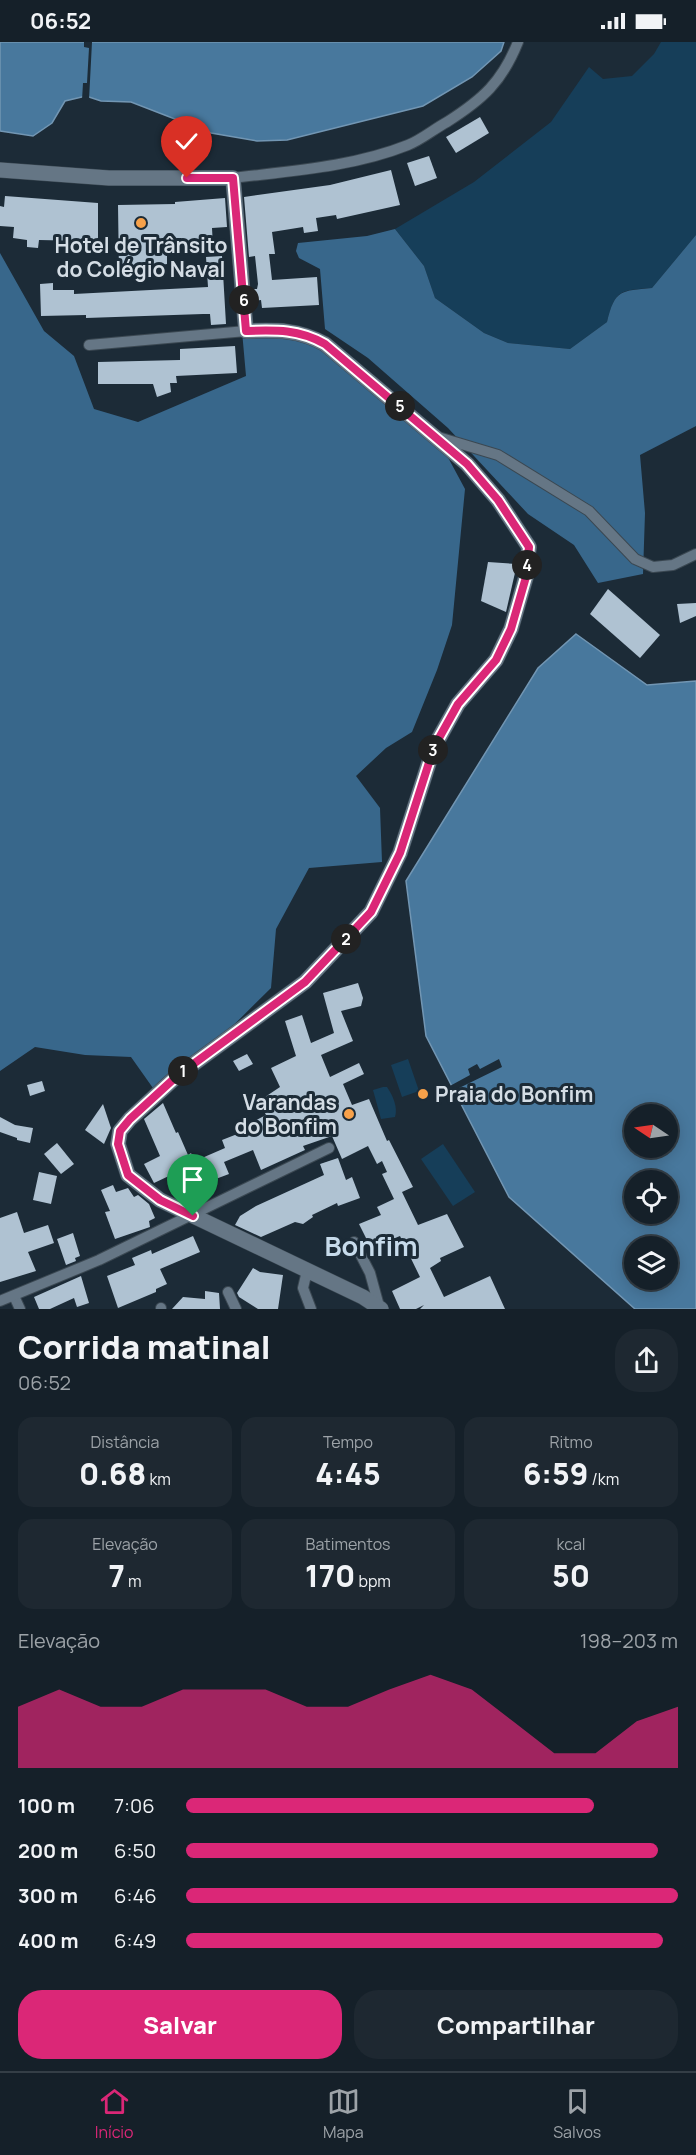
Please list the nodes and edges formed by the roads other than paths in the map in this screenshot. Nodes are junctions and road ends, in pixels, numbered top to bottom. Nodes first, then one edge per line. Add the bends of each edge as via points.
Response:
1 (518, 42) edge
2 (0, 170) edge
3 (233, 178) junction
4 (246, 331) junction
5 (89, 345) dead end
6 (437, 436) junction
7 (696, 554) edge
8 (329, 1148) dead end
9 (193, 1216) junction
10 (354, 1242) dead end
11 (307, 1271) junction
12 (228, 1292) dead end
13 (14, 1296) junction
14 (0, 1301) edge
15 (380, 1308) edge
16 (20, 1309) edge
17 (237, 1309) edge
18 (311, 1309) edge

1 - 3 street via 497,83 474,105 409,145 316,167
2 - 3 main road via 109,178
3 - 4 main road
4 - 5 street
4 - 6 main road via 287,330 307,334 325,344
6 - 7 street via 498,455 589,511 635,559 653,567 673,565
6 - 9 main road via 498,500 529,547 526,577 511,629 496,660 458,704 434,747 400,853 371,912 305,982 177,1076 120,1131 118,1144 128,1175 160,1200
8 - 9 street
9 - 11 main road
9 - 13 street
10 - 15 street via 370,1273
11 - 15 main road
11 - 18 street via 303,1288
12 - 17 street
13 - 14 street
13 - 16 street

